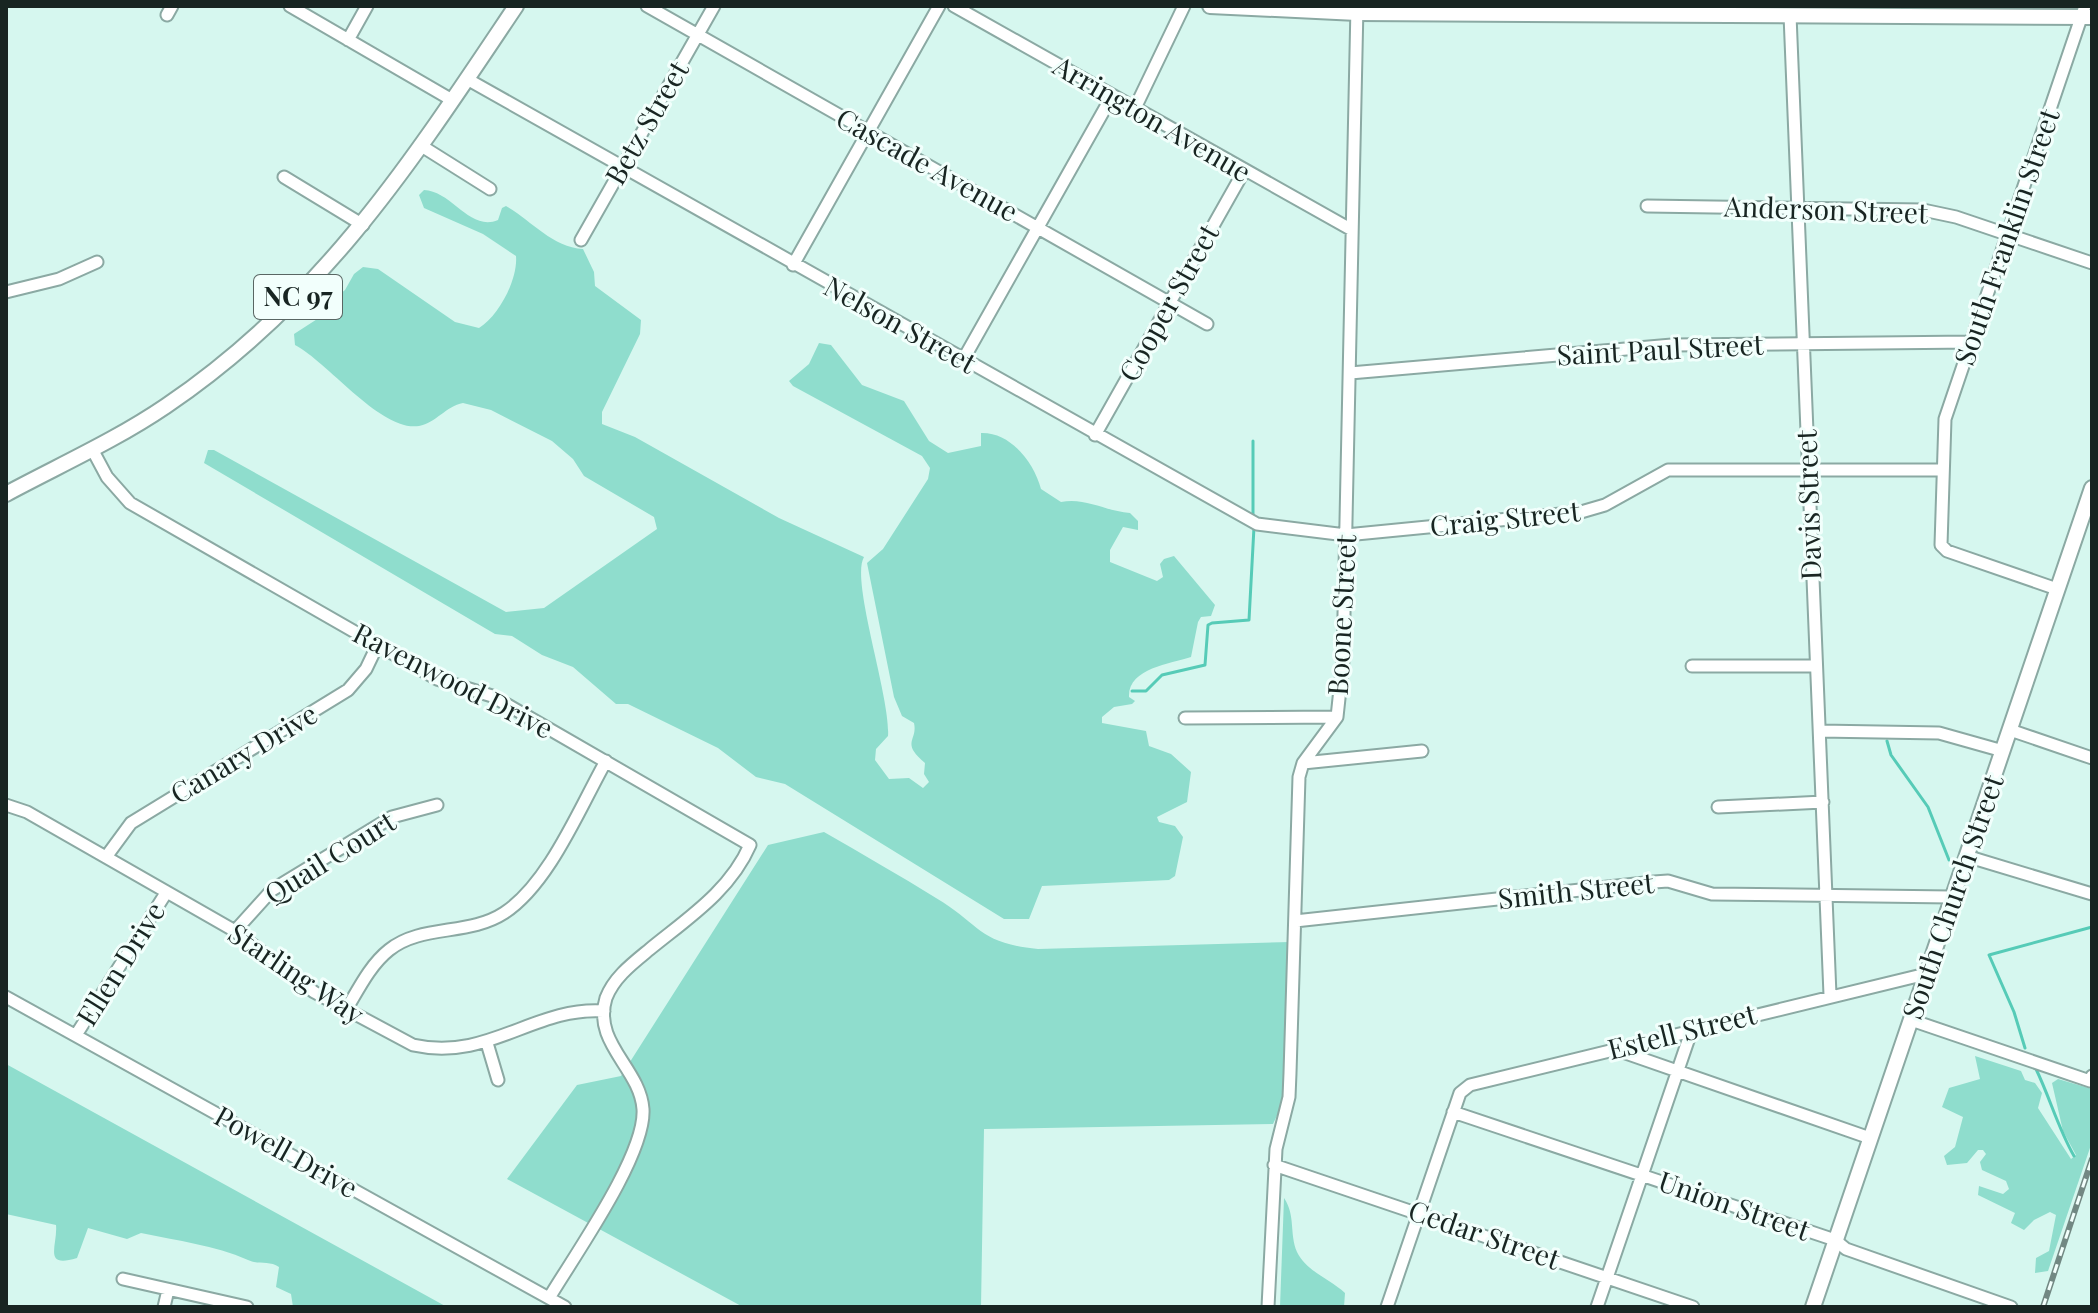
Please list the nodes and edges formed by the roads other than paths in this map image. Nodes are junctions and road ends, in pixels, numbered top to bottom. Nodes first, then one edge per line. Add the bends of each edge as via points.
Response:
1 (290, 6) edge
2 (367, 6) edge
3 (516, 6) edge
4 (647, 6) edge
5 (714, 6) edge
6 (939, 6) edge
7 (954, 6) edge
8 (1184, 6) edge
9 (1210, 6) edge
10 (1357, 10) edge
11 (1718, 11) edge
12 (1910, 11) edge
13 (2086, 13) edge
14 (1790, 15) junction
15 (698, 34) junction
16 (348, 40) junction
17 (467, 79) junction
18 (1112, 96) junction
19 (452, 100) junction
20 (1135, 108) junction
21 (868, 132) junction
22 (420, 145) junction
23 (622, 167) junction
24 (1244, 171) junction
25 (284, 177) dead end
26 (490, 189) dead end
27 (1647, 206) dead end
28 (1798, 207) junction
29 (363, 225) junction
30 (1038, 228) junction
31 (1352, 230) junction
32 (2008, 236) junction
33 (581, 240) dead end
34 (97, 262) dead end
35 (2092, 263) edge
36 (793, 265) junction
37 (6, 292) edge
38 (1169, 304) junction
39 (1207, 324) dead end
40 (1803, 342) junction
41 (1972, 342) junction
42 (963, 360) junction
43 (1350, 373) junction
44 (1095, 435) junction
45 (92, 449) junction
46 (1807, 469) junction
47 (1941, 470) junction
48 (2092, 488) edge
49 (6, 494) edge
50 (1346, 535) junction
51 (2057, 589) junction
52 (377, 646) junction
53 (1692, 666) dead end
54 (1816, 666) junction
55 (1337, 717) junction
56 (1185, 718) dead end
57 (2010, 730) junction
58 (1820, 731) junction
59 (1422, 751) dead end
60 (2003, 751) junction
61 (2092, 758) edge
62 (606, 761) junction
63 (1303, 763) junction
64 (1823, 802) junction
65 (6, 805) edge
66 (437, 805) dead end
67 (1718, 807) dead end
68 (1966, 856) junction
69 (106, 857) junction
70 (166, 893) junction
71 (2092, 894) edge
72 (1827, 895) junction
73 (1951, 897) junction
74 (1295, 921) junction
75 (235, 931) junction
76 (1926, 974) junction
77 (1830, 995) junction
78 (6, 997) edge
79 (346, 1010) junction
80 (604, 1011) junction
81 (1911, 1020) junction
82 (1692, 1029) junction
83 (76, 1035) junction
84 (487, 1043) junction
85 (1614, 1049) junction
86 (1679, 1073) junction
87 (2091, 1078) edge
88 (498, 1080) dead end
89 (1453, 1112) junction
90 (1870, 1138) junction
91 (1274, 1165) junction
92 (1643, 1174) junction
93 (1419, 1212) junction
94 (1835, 1240) junction
95 (1608, 1278) junction
96 (123, 1279) dead end
97 (168, 1290) junction
98 (549, 1298) junction
99 (164, 1307) edge
100 (247, 1307) edge
101 (565, 1307) edge
102 (1268, 1307) edge
103 (1387, 1307) edge
104 (1597, 1307) edge
105 (1693, 1307) edge
106 (1813, 1307) edge
107 (2011, 1307) edge

1 - 16 street
2 - 16 street
3 - 17 main road, NC 97
4 - 15 street, Cascade Avenue
5 - 15 street, Betz Street
6 - 21 street
7 - 18 street, Arrington Avenue
8 - 20 street
9 - 10 main road
10 - 11 main road
10 - 31 street, Boone Street
11 - 14 main road
12 - 13 main road
12 - 14 main road
13 - 32 street, South Franklin Street
14 - 28 street, Davis Street
15 - 21 street, Cascade Avenue
15 - 23 street, Betz Street
16 - 19 street
17 - 19 main road, NC 97
17 - 23 street, Nelson Street
18 - 20 street, Arrington Avenue
18 - 30 street
19 - 22 main road, NC 97
20 - 24 street, Arrington Avenue
21 - 30 street, Cascade Avenue
21 - 36 street
22 - 26 street
22 - 29 main road, NC 97
23 - 33 street, Betz Street
23 - 36 street, Nelson Street
24 - 31 street, Arrington Avenue
24 - 38 street, Cooper Street
25 - 29 street
27 - 28 street, Anderson Street
28 - 32 street, Anderson Street via 1923,210
28 - 40 street, Davis Street
29 - 45 main road, NC 97 via 254,339 165,407
30 - 38 street, Cascade Avenue
30 - 42 street
31 - 43 street, Boone Street
32 - 35 street, Anderson Street
32 - 41 street, South Franklin Street
34 - 37 street via 59,279
36 - 42 street, Nelson Street
38 - 39 street, Cascade Avenue
38 - 44 street, Cooper Street
40 - 41 street, Saint Paul Street
40 - 43 street, Saint Paul Street via 1672,345
40 - 46 street, Davis Street
41 - 47 street, South Franklin Street via 1945,419
42 - 44 street, Nelson Street
43 - 50 street, Boone Street
44 - 50 street, Nelson Street via 1246,520
45 - 49 main road, NC 97
45 - 52 street, Ravenwood Drive via 130,503
46 - 47 street, Craig Street
46 - 50 street, Craig Street via 1668,470 1594,510
46 - 54 street, Davis Street
47 - 51 street, South Franklin Street via 1941,545
48 - 51 main road, South Church Street
50 - 55 street, Boone Street
51 - 57 main road, South Church Street
52 - 62 street, Ravenwood Drive via 437,679 492,696
52 - 69 street, Canary Drive via 348,690 131,823
53 - 54 street
54 - 58 street, Davis Street
55 - 56 street
55 - 63 street, Boone Street
57 - 60 main road, South Church Street
57 - 61 street
58 - 60 street via 1939,733
58 - 64 street, Davis Street
59 - 63 street
60 - 68 main road, South Church Street
62 - 79 street via 550,860 520,900 491,921 417,936 389,950
62 - 80 street, Ravenwood Drive via 750,845 722,889 626,969
63 - 74 street, Boone Street
64 - 67 street
64 - 72 street, Davis Street
65 - 69 street, Starling Way
66 - 75 street, Quail Court via 392,817 272,890
68 - 71 street
68 - 73 main road, South Church Street
69 - 70 street, Starling Way
70 - 75 street, Starling Way
70 - 83 street, Ellen Drive
72 - 73 street, Smith Street
72 - 74 street, Smith Street via 1712,894 1668,881
72 - 77 street, Davis Street
73 - 76 main road, South Church Street
74 - 91 street, Boone Street via 1289,1097
75 - 79 street, Starling Way via 287,974
76 - 77 street, Estell Street
76 - 81 main road, South Church Street
77 - 82 street, Estell Street
78 - 83 street, Powell Drive
79 - 84 street, Starling Way via 422,1047
80 - 84 street, Starling Way via 565,1012
80 - 98 street via 612,1047 641,1094 643,1129
81 - 87 street
81 - 90 main road, South Church Street
82 - 85 street, Estell Street
82 - 86 street
83 - 98 street, Powell Drive
84 - 88 street
85 - 86 street
85 - 89 street, Estell Street via 1470,1085 1460,1093
86 - 90 street
86 - 92 street
89 - 92 street, Union Street
89 - 93 street
90 - 94 main road, South Church Street
91 - 93 street, Cedar Street
91 - 102 street, Boone Street
92 - 94 street, Union Street
92 - 95 street
93 - 95 street, Cedar Street
93 - 103 street
94 - 106 main road, South Church Street
94 - 107 street, Union Street via 1846,1249
95 - 104 street
95 - 105 street, Cedar Street
96 - 97 street
97 - 99 street
97 - 100 street
98 - 101 street, Powell Drive

